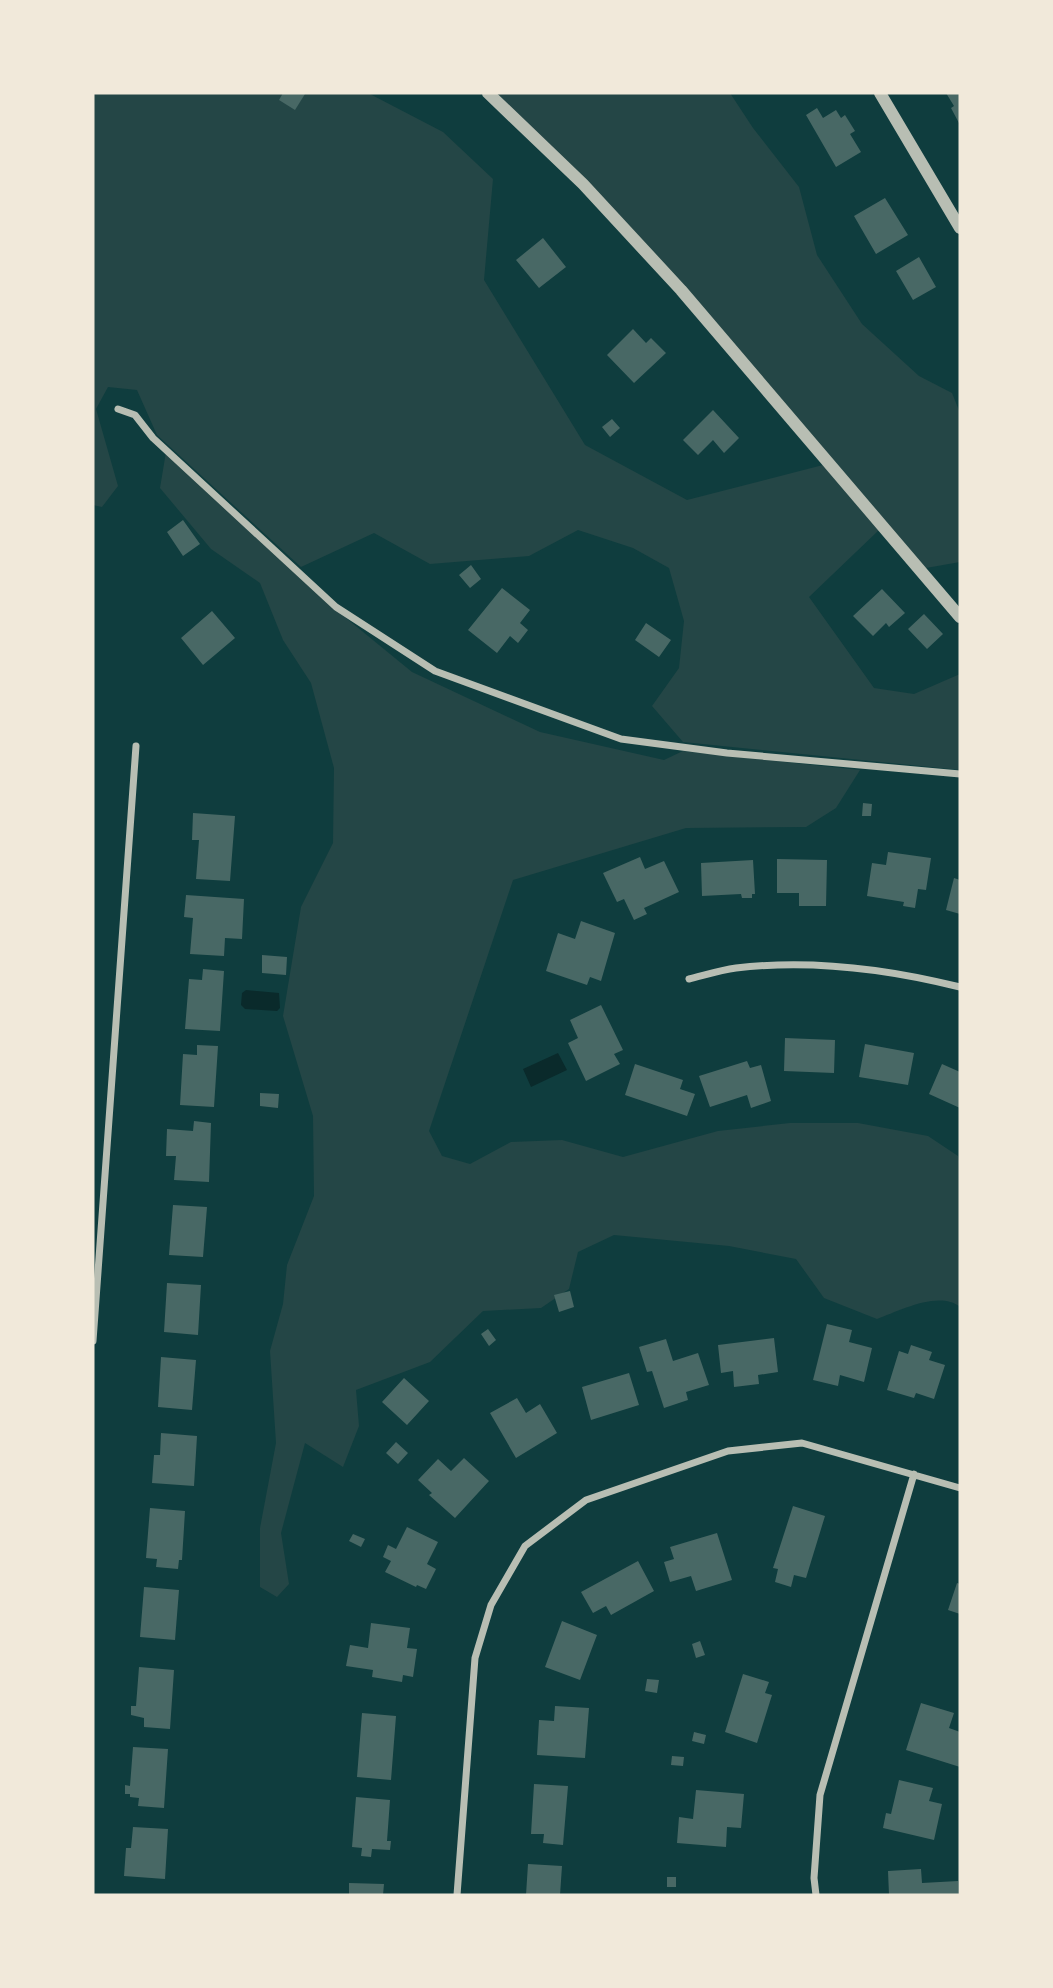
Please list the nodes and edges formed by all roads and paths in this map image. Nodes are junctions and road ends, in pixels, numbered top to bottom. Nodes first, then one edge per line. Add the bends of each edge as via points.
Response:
1 (488, 93) edge
2 (880, 93) edge
3 (960, 228) edge
4 (118, 409) dead end
5 (960, 617) edge
6 (136, 746) dead end
7 (960, 774) edge
8 (690, 979) dead end
9 (960, 987) edge
10 (93, 1341) edge
11 (914, 1474) junction
12 (960, 1488) edge
13 (457, 1895) edge
14 (816, 1895) edge

1 - 5 street via 583,184 681,290
2 - 3 street
4 - 7 street via 135,415 153,438 336,607 435,671 621,739
6 - 10 street
8 - 9 street via 734,968 787,964 858,968
11 - 12 street
11 - 13 street via 802,1443 729,1451 586,1500 525,1546 491,1605 475,1658
11 - 14 street via 820,1795

